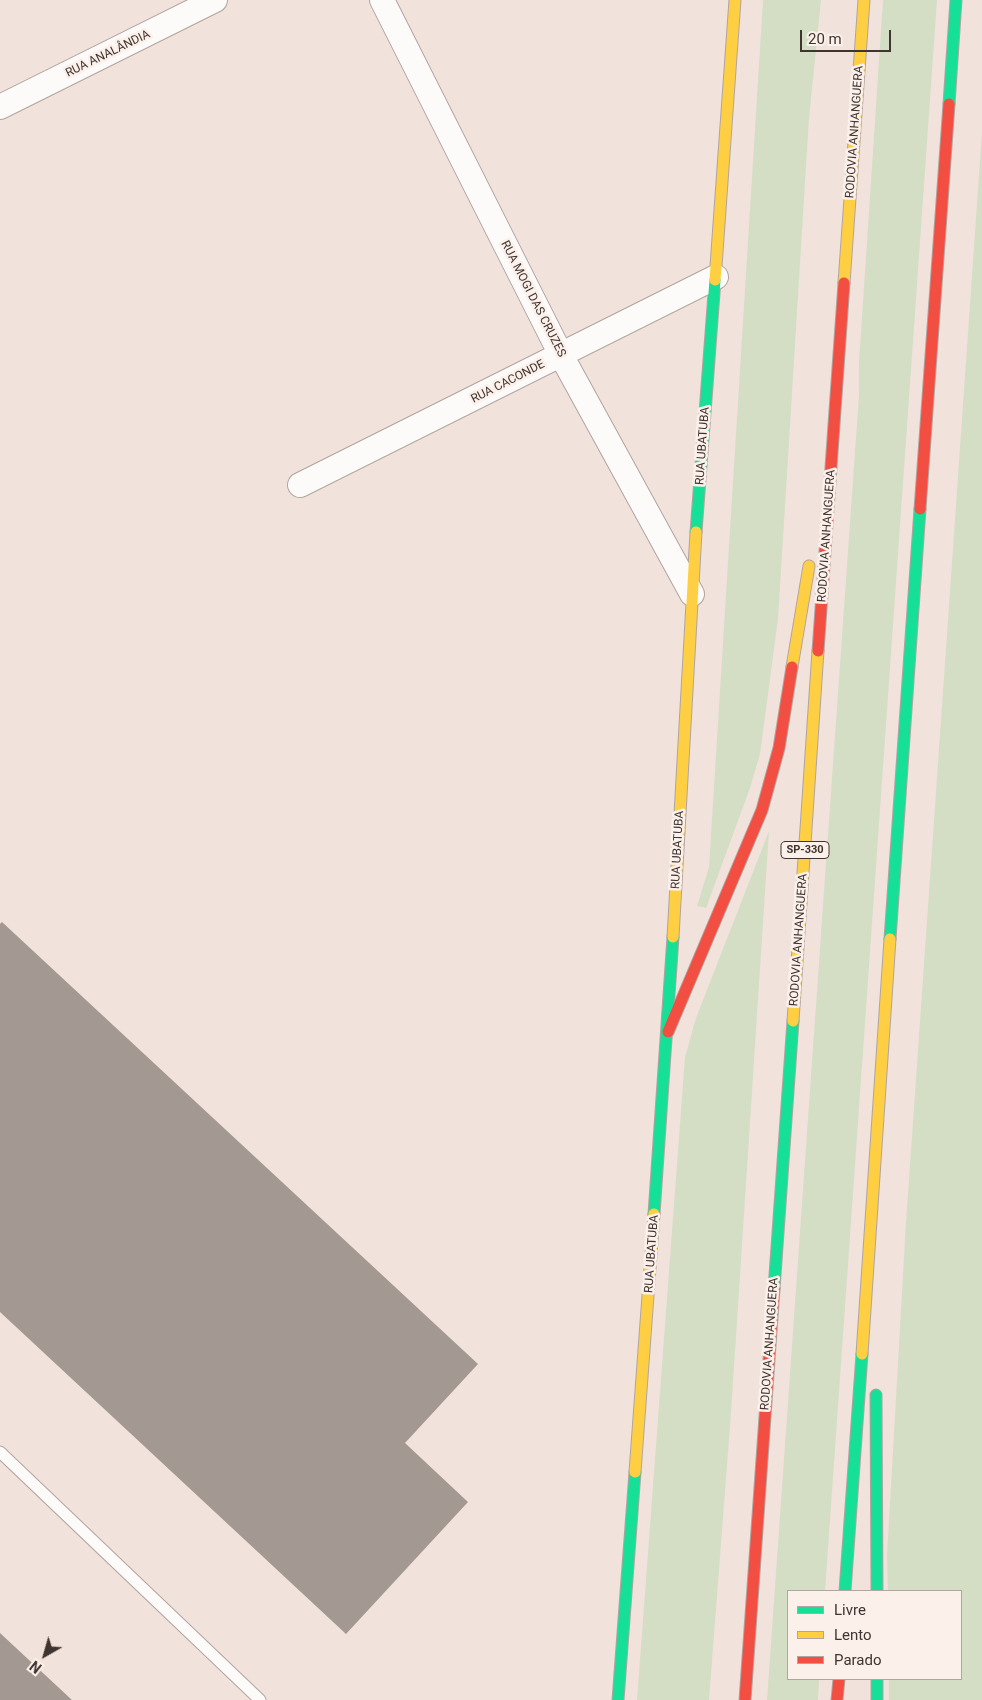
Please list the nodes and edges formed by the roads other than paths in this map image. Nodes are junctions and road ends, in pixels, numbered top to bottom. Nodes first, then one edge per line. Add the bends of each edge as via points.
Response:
1 (216, 0) edge
2 (382, 0) edge
3 (735, 0) edge
4 (864, 0) edge
5 (956, 0) edge
6 (0, 107) edge
7 (716, 277) junction
8 (561, 355) junction
9 (836, 397) junction
10 (300, 486) dead end
11 (814, 533) dead end
12 (811, 553) dead end
13 (692, 594) junction
14 (668, 1032) junction
15 (874, 1186) junction
16 (875, 1334) dead end
17 (876, 1384) dead end
18 (0, 1452) edge
19 (845, 1590) edge
20 (877, 1590) edge
21 (839, 1680) edge
22 (877, 1680) edge
23 (260, 1700) edge
24 (618, 1700) edge
25 (745, 1700) edge
26 (837, 1700) edge
27 (877, 1700) edge

1 - 6 street, RUA ANALÂNDIA
2 - 8 street, RUA MOGI DAS CRUZES
3 - 7 main road, RUA UBATUBA
4 - 9 main road, RODOVIA ANHANGUERA / SP-330
5 - 15 main road
7 - 8 street, RUA CACONDE
7 - 13 main road, RUA UBATUBA
8 - 10 street, RUA CACONDE
8 - 13 street, RUA MOGI DAS CRUZES
9 - 11 main road
9 - 25 main road, RODOVIA ANHANGUERA / SP-330
12 - 14 main road via 779,748 762,810
13 - 14 main road, RUA UBATUBA
14 - 24 main road, RUA UBATUBA
15 - 16 main road
15 - 19 main road
17 - 20 main road
18 - 23 lane
21 - 26 main road
22 - 27 main road

